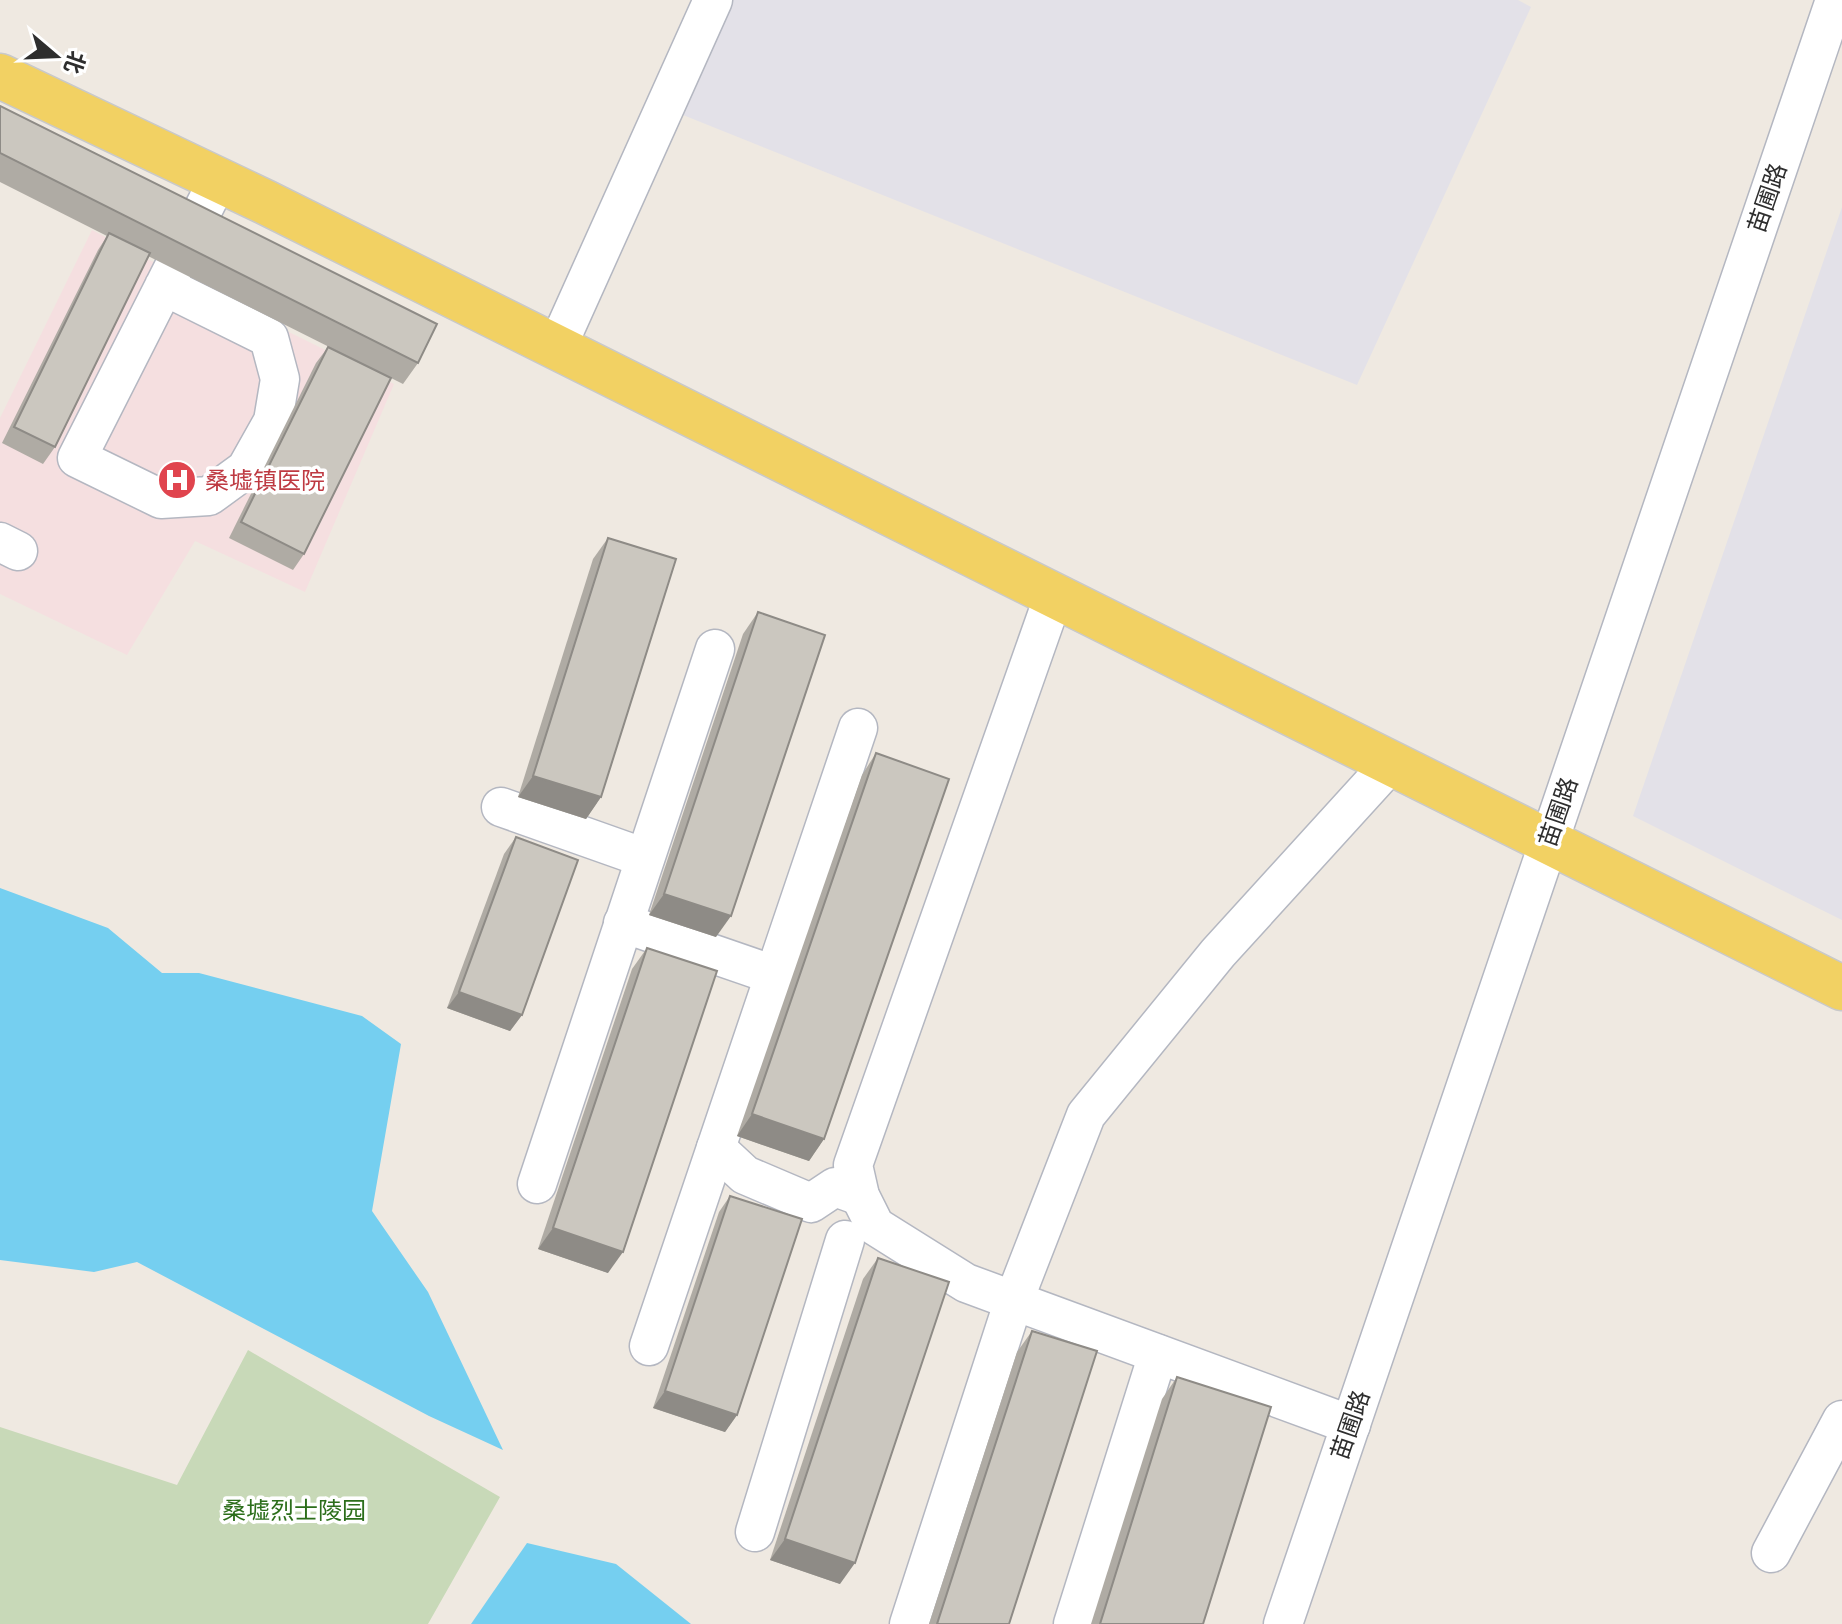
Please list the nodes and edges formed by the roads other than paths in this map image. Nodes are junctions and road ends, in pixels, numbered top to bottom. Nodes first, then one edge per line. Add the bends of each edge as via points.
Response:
1 (713, 0) edge
2 (1835, 0) edge
3 (0, 76) edge
4 (218, 180) junction
5 (164, 286) junction
6 (557, 347) junction
7 (1054, 595) junction
8 (715, 649) dead end
9 (858, 728) dead end
10 (1391, 763) junction
11 (501, 807) dead end
12 (1548, 841) junction
13 (645, 858) junction
14 (623, 923) junction
15 (774, 975) junction
16 (1842, 988) edge
17 (716, 1148) junction
18 (537, 1184) dead end
19 (860, 1221) junction
20 (1014, 1300) junction
21 (649, 1346) dead end
22 (1158, 1354) junction
23 (1842, 1420) edge
24 (1351, 1425) junction
25 (755, 1532) dead end
26 (1771, 1553) dead end
27 (909, 1624) edge
28 (1073, 1624) edge
29 (1283, 1624) edge

1 - 6 street
2 - 12 street, 苗圃路
3 - 4 main road
4 - 5 street
4 - 6 main road
5 - 5 street via 77,458 161,499 209,496 246,469 273,421 280,379 269,338
6 - 7 main road
7 - 10 main road
7 - 19 street via 853,1165
8 - 13 street
9 - 15 street
10 - 12 main road
10 - 20 street via 1218,953 1086,1115
11 - 13 street
12 - 16 main road
12 - 24 street, 苗圃路
13 - 14 street
14 - 15 street
14 - 18 street
15 - 17 street
17 - 19 street via 745,1175 811,1203 835,1187
17 - 21 street
19 - 20 street via 966,1283
19 - 25 street
20 - 22 street
20 - 27 street
22 - 24 street
22 - 28 street
23 - 26 street
24 - 29 street, 苗圃路

